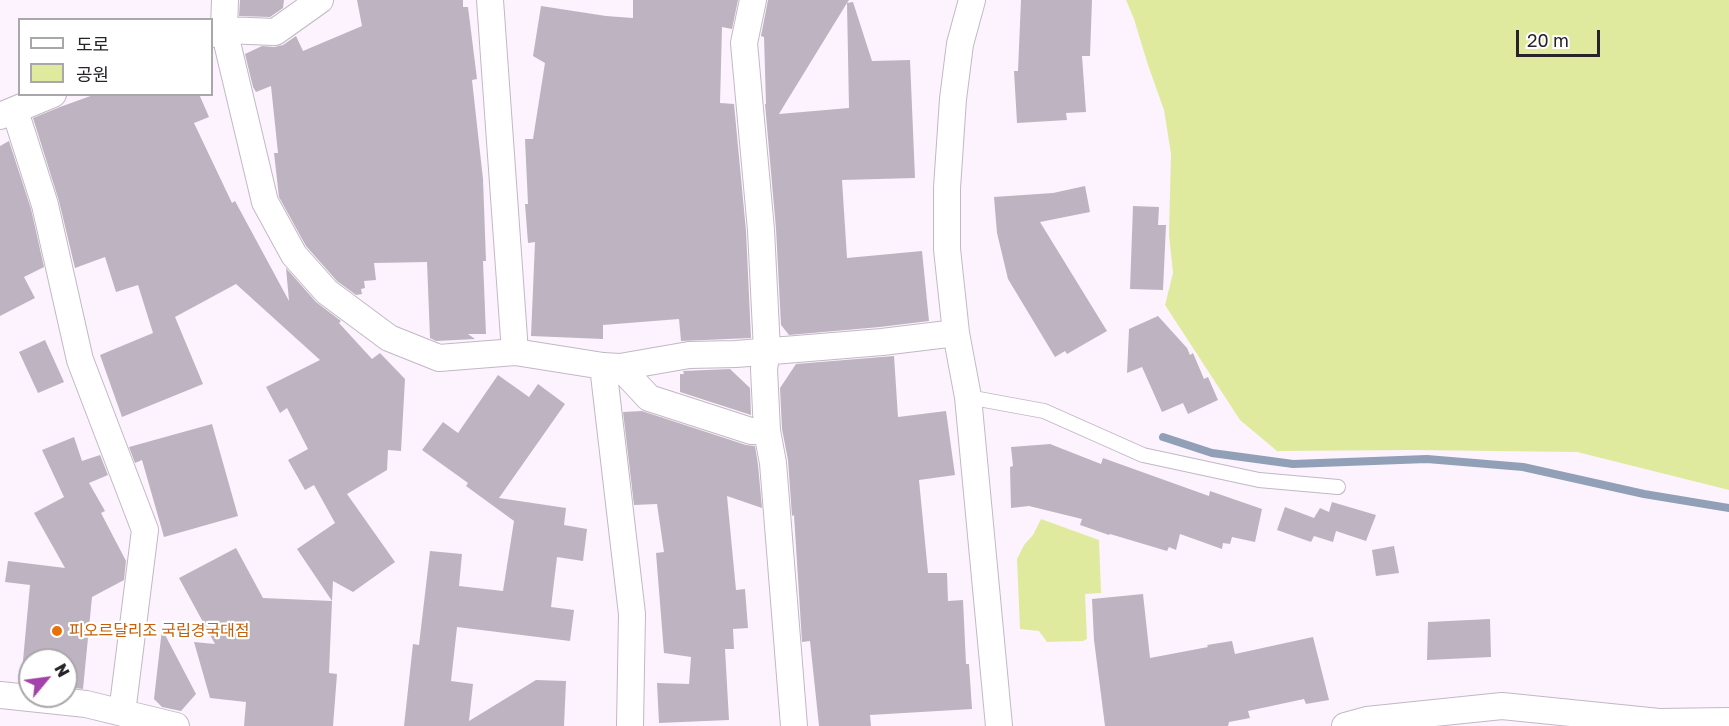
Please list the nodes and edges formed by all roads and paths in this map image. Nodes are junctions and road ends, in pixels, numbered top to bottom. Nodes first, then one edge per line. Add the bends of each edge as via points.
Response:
1 (225, 0) edge
2 (320, 0) edge
3 (490, 0) edge
4 (753, 0) edge
5 (972, 0) edge
6 (218, 32) edge
7 (48, 96) edge
8 (7, 113) edge
9 (956, 333) junction
10 (768, 350) junction
11 (515, 352) junction
12 (611, 367) junction
13 (968, 397) junction
14 (767, 431) junction
15 (1338, 487) dead end
16 (0, 695) edge
17 (123, 713) junction
18 (1729, 722) edge
19 (176, 726) edge
20 (630, 726) edge
21 (794, 726) edge
22 (999, 726) edge
23 (1345, 726) edge

1 - 6 street
2 - 6 street via 275,33
3 - 11 street
4 - 10 street via 744,43
5 - 9 street via 960,44 947,188 947,249
6 - 11 street via 265,202 294,255 327,292 389,338 439,358
7 - 8 street
8 - 17 street via 45,206 80,360 145,530
9 - 10 street
9 - 13 street
10 - 12 street via 688,355
10 - 14 street via 764,369
11 - 12 street
12 - 14 street via 649,398 751,431
12 - 20 street via 632,614
13 - 15 lane via 1044,411 1143,454 1259,480
13 - 22 street
14 - 21 street via 773,463
16 - 17 street via 86,704
17 - 19 street
18 - 23 street via 1659,722 1502,706 1366,720

